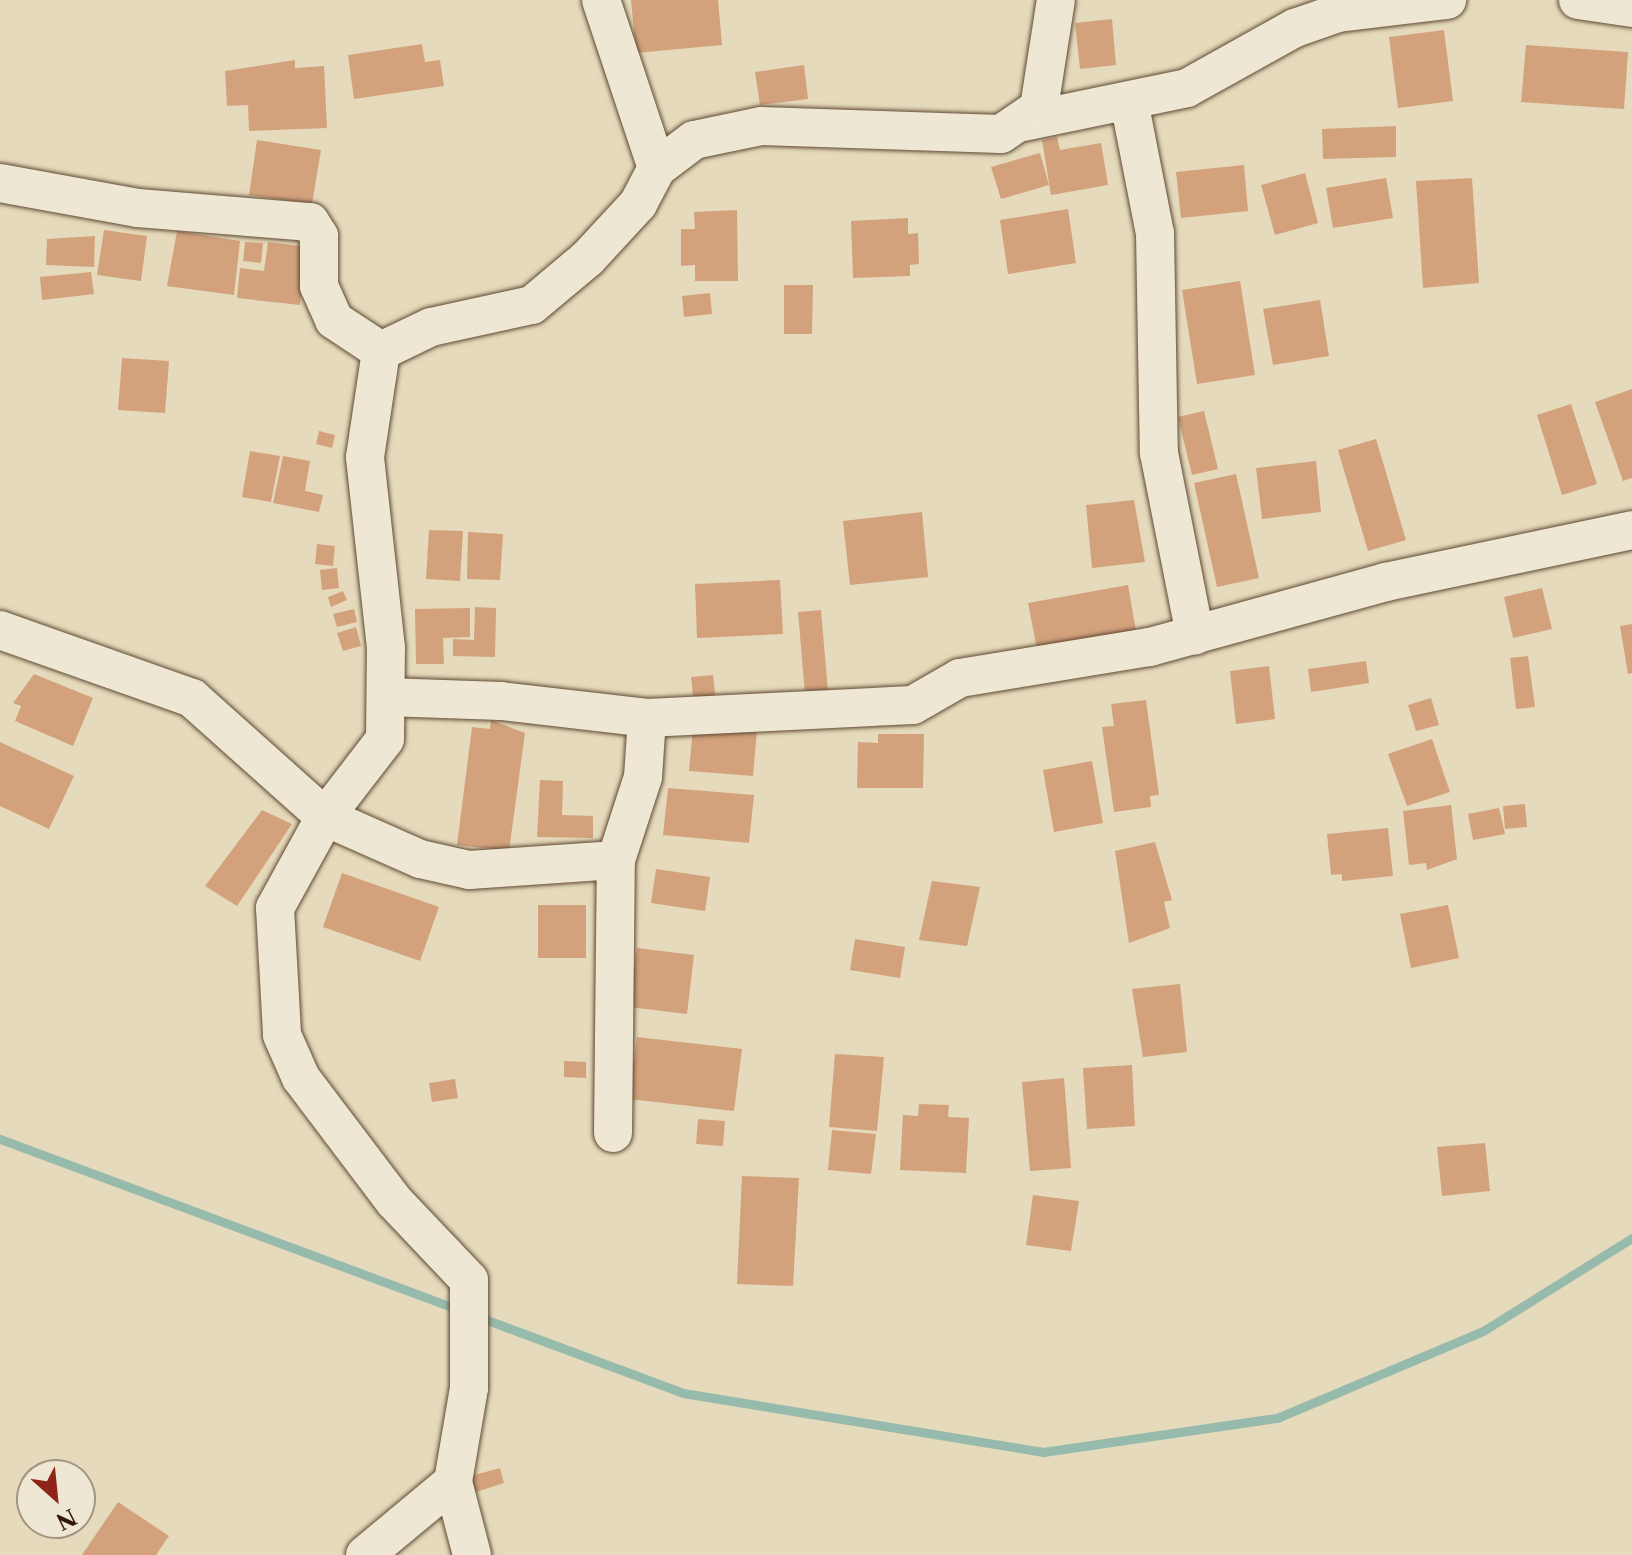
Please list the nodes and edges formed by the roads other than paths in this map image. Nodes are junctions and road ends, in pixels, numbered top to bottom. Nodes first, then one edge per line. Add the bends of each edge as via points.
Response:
1 (601, 0) edge
2 (1056, 0) edge
3 (1447, 0) edge
4 (1578, 0) edge
5 (1632, 8) edge
6 (1129, 101) junction
7 (1023, 122) junction
8 (657, 168) junction
9 (0, 183) edge
10 (381, 351) junction
11 (1632, 530) edge
12 (0, 630) edge
13 (1195, 635) junction
14 (386, 697) junction
15 (647, 718) junction
16 (325, 817) junction
17 (616, 860) junction
18 (613, 1133) dead end
19 (453, 1482) junction
20 (365, 1555) edge
21 (472, 1555) edge

1 - 8 street
2 - 7 street via 1046,84 1039,108
3 - 6 street via 1338,13 1295,28 1187,88
4 - 5 street
6 - 7 street
6 - 13 street via 1155,233 1159,453
7 - 8 street via 977,136 761,126 694,140
8 - 10 street via 638,204 532,305 431,327
9 - 10 street via 138,208 310,222 319,236 319,286 334,320
10 - 14 street via 365,457
11 - 13 street via 1386,582
12 - 16 street via 192,698
13 - 15 street via 960,678 913,705
14 - 15 street via 501,701
14 - 16 street via 385,739
15 - 17 street via 643,777
16 - 17 street via 420,859 469,870
16 - 19 street via 275,908 282,1035 301,1078 385,1189 469,1280 469,1343
17 - 18 street
19 - 20 street
19 - 21 street

